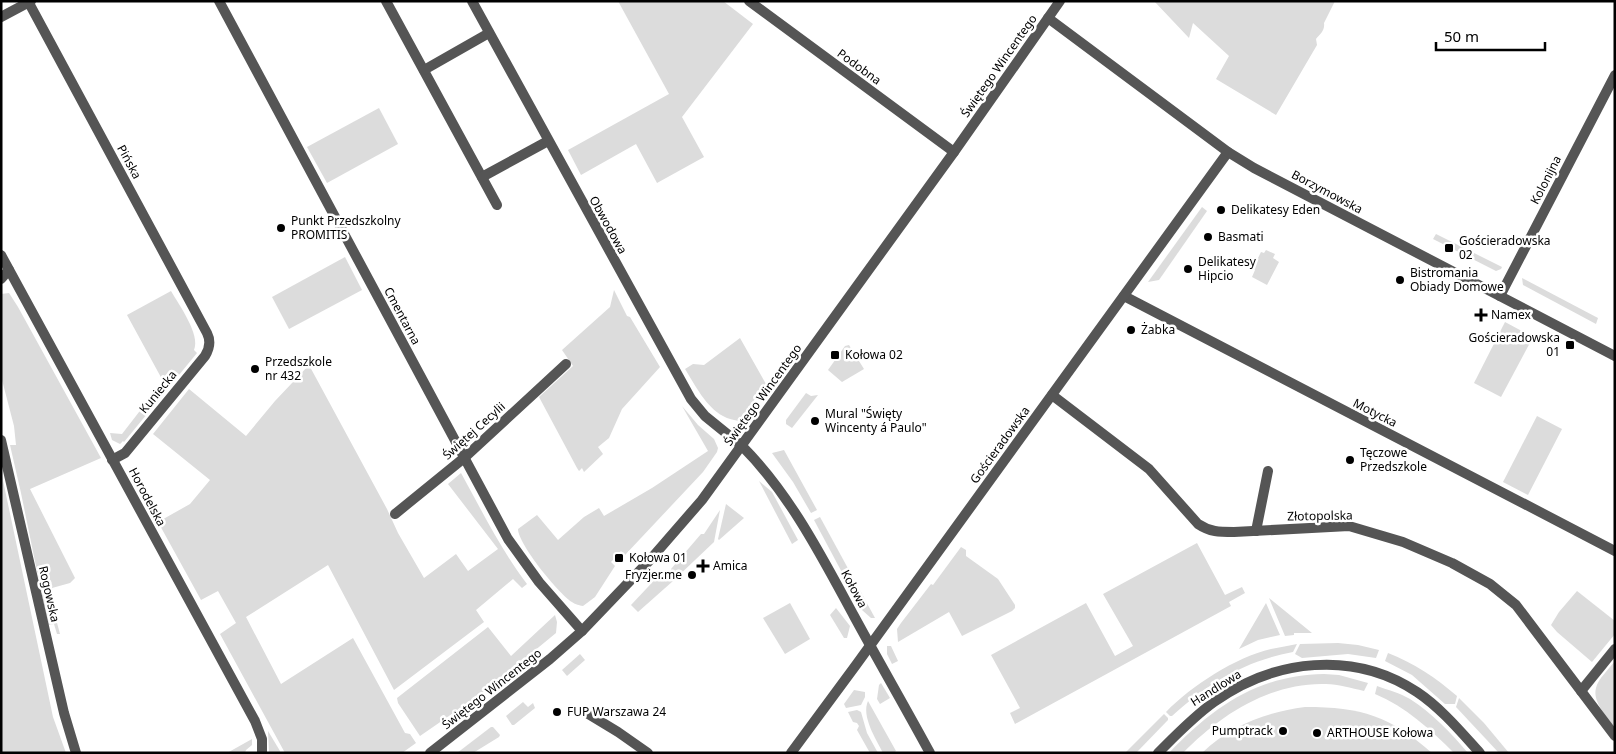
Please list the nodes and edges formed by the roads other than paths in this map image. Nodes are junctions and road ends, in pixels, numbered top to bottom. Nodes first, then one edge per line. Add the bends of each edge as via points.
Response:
1 (219, 1) edge
2 (386, 1) edge
3 (472, 1) edge
4 (749, 1) edge
5 (1060, 1) edge
6 (30, 2) edge
7 (1, 16) edge
8 (1048, 18) junction
9 (489, 33) junction
10 (424, 70) junction
11 (1615, 75) edge
12 (548, 141) junction
13 (954, 152) junction
14 (1228, 152) junction
15 (482, 177) junction
16 (497, 205) dead end
17 (1, 255) edge
18 (9, 270) junction
19 (1, 279) edge
20 (1124, 296) junction
21 (1500, 296) junction
22 (207, 333) joint
23 (1615, 356) edge
24 (566, 364) dead end
25 (1052, 395) junction
26 (1, 440) edge
27 (742, 446) junction
28 (464, 458) junction
29 (112, 460) junction
30 (1268, 471) dead end
31 (395, 514) dead end
32 (1256, 531) junction
33 (1615, 551) edge
34 (582, 631) junction
35 (871, 644) junction
36 (1615, 649) edge
37 (1581, 691) junction
38 (585, 712) dead end
39 (1615, 736) edge
40 (76, 753) edge
41 (262, 753) edge
42 (430, 753) edge
43 (648, 753) edge
44 (791, 753) edge
45 (930, 753) edge
46 (1158, 753) edge
47 (1480, 753) edge

1 - 28 street, Cmentarna
2 - 10 street
3 - 9 street, Obwodowa
4 - 13 street, Podobna
5 - 8 street, Świętego Wincentego
6 - 7 street
6 - 22 street, Pińska
8 - 13 street, Świętego Wincentego
8 - 14 street, Borzymowska
9 - 10 street
9 - 12 street, Obwodowa
10 - 15 street
11 - 21 street, Kolonijna
12 - 15 street
12 - 27 street, Obwodowa via 691,399 705,416
13 - 27 street, Świętego Wincentego
14 - 20 street, Gościeradowska
14 - 21 street, Borzymowska
15 - 16 street
17 - 18 street, Horodelska
18 - 19 street
18 - 29 street, Horodelska
20 - 25 street, Gościeradowska
20 - 33 street, Motycka
21 - 23 street, Borzymowska
22 - 29 street, Kuniecka via 209,345 204,356 125,453
24 - 28 street, Świętej Cecylii
25 - 32 street, Złotopolska via 1149,470 1198,524 1219,532
25 - 35 street, Gościeradowska
26 - 40 street, Rogowska
27 - 34 street, Świętego Wincentego via 702,500
27 - 35 street, Kołowa via 781,490
28 - 31 street, Świętej Cecylii
28 - 34 street, Cmentarna via 508,538 539,582
29 - 41 street, Horodelska via 255,720 262,739
30 - 32 street
32 - 37 street, Złotopolska via 1349,526 1402,542 1452,563 1490,584 1516,605
34 - 42 street, Świętego Wincentego
35 - 44 street, Gościeradowska
35 - 45 street, Kołowa
36 - 37 street
37 - 39 street, Złotopolska
38 - 43 street
46 - 47 street, Handlowa via 1193,718 1237,687 1283,670 1328,664 1362,669 1407,686 1437,708

